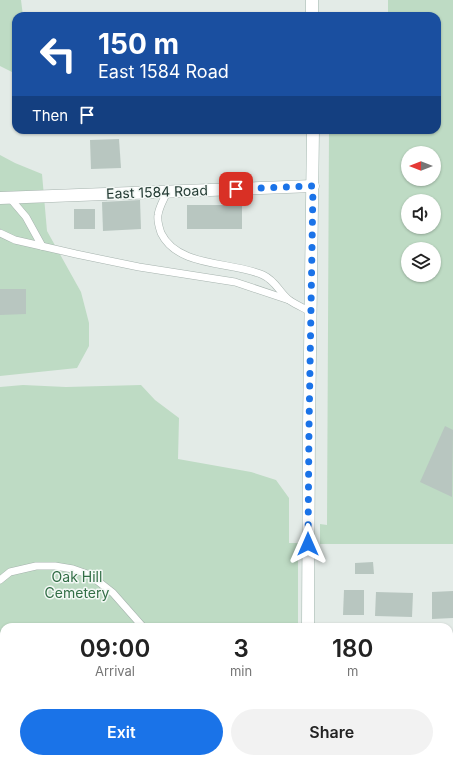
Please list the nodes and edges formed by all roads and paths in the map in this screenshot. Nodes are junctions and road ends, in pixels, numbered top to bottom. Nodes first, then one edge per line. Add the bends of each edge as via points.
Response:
1 (312, 0) edge
2 (312, 12) edge
3 (313, 134) edge
4 (313, 186) junction
5 (167, 192) junction
6 (4, 198) edge
7 (0, 233) edge
8 (42, 246) junction
9 (289, 300) junction
10 (311, 312) junction
11 (0, 580) edge
12 (139, 623) edge
13 (308, 623) edge

1 - 2 main road
3 - 4 main road
4 - 5 main road, East 1584 Road
4 - 10 main road
5 - 6 main road, East 1584 Road
5 - 9 lane via 158,220 169,244 184,256 246,268 264,276 276,284
6 - 8 lane via 26,217
7 - 8 lane via 15,240
8 - 9 lane via 234,282
9 - 10 lane
10 - 13 main road
11 - 12 lane via 10,572 36,566 72,569 90,575 113,593

